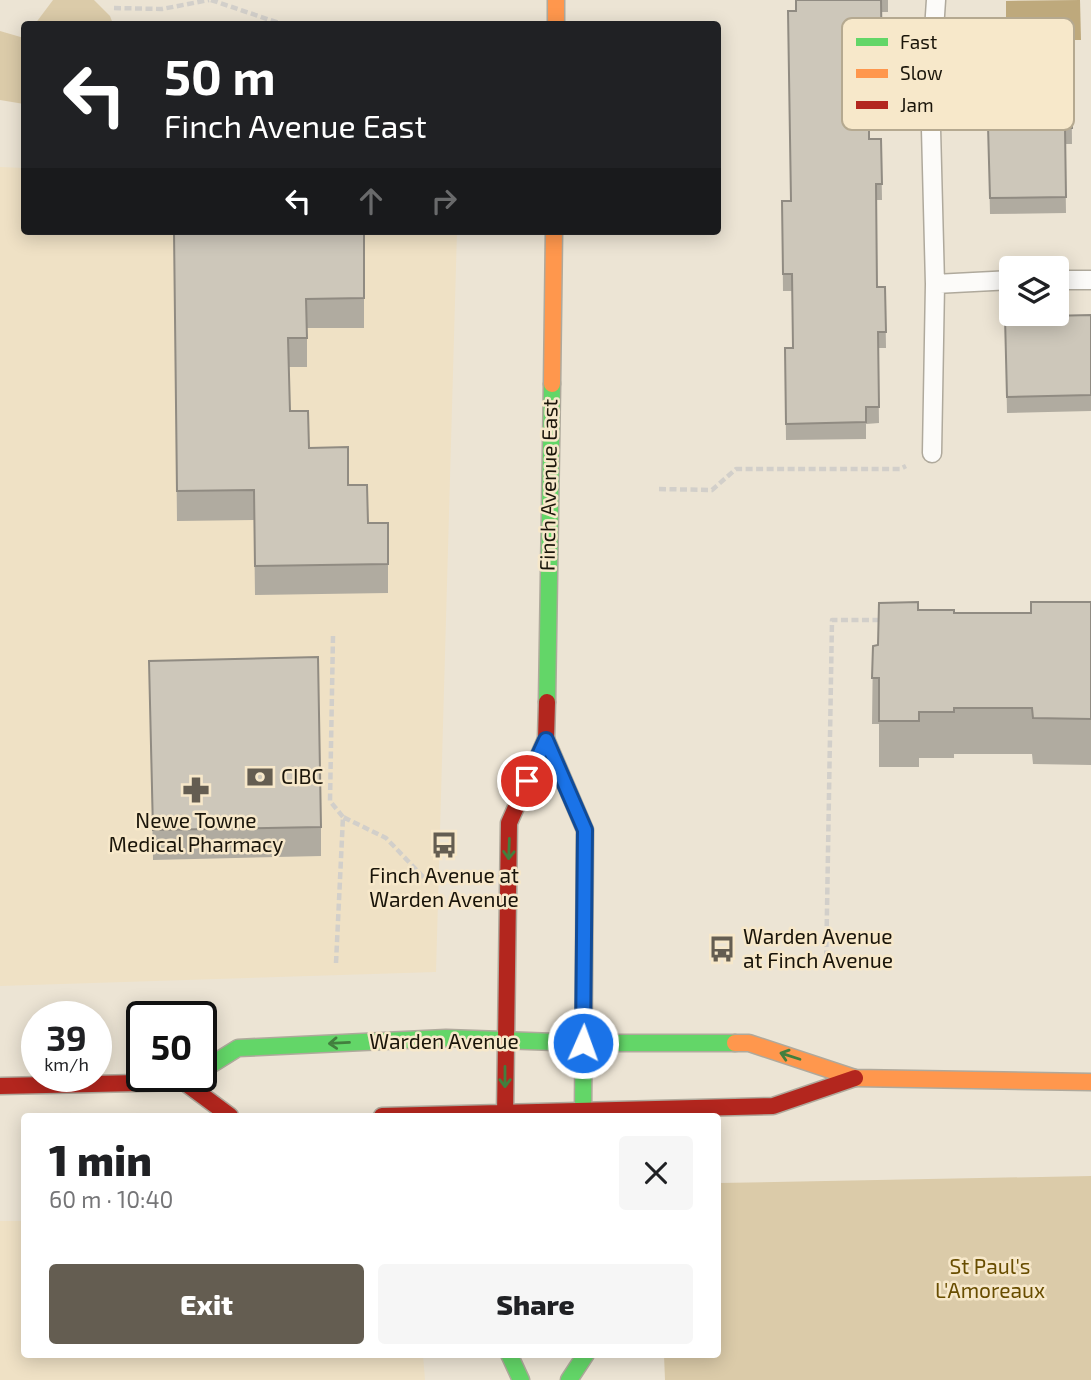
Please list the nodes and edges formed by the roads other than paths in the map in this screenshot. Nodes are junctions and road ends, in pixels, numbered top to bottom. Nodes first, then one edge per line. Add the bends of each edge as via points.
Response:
1 (556, 0) edge
2 (936, 0) edge
3 (935, 18) edge
4 (556, 21) edge
5 (931, 130) edge
6 (554, 235) edge
7 (1069, 280) edge
8 (1091, 280) edge
9 (999, 281) edge
10 (935, 284) junction
11 (932, 453) road end
12 (546, 740) junction
13 (505, 1042) junction
14 (583, 1043) junction
15 (217, 1061) edge
16 (855, 1077) junction
17 (126, 1081) edge
18 (1091, 1082) edge
19 (0, 1086) edge
20 (203, 1092) edge
21 (227, 1113) edge
22 (505, 1113) edge
23 (583, 1113) edge
24 (511, 1358) edge
25 (583, 1358) edge
26 (521, 1380) edge
27 (569, 1380) edge

1 - 4 main road
2 - 3 lane
5 - 10 lane
6 - 12 main road, Finch Avenue East
7 - 8 lane
9 - 10 lane
10 - 11 lane
12 -> 13 main road, Finch Avenue East via 509,823
12 - 14 main road, Finch Avenue East via 585,830
13 - 14 main road, Warden Avenue
13 -> 15 main road, Warden Avenue via 446,1038 238,1048
13 -> 22 main road, Finch Avenue East
16 -> 14 main road, Warden Avenue via 749,1043
14 - 23 main road, Finch Avenue East
16 - 18 main road, Warden Avenue
16 - 23 main road, Warden Avenue via 773,1106
17 - 19 main road
20 - 21 main road
24 - 26 main road
25 - 27 main road

